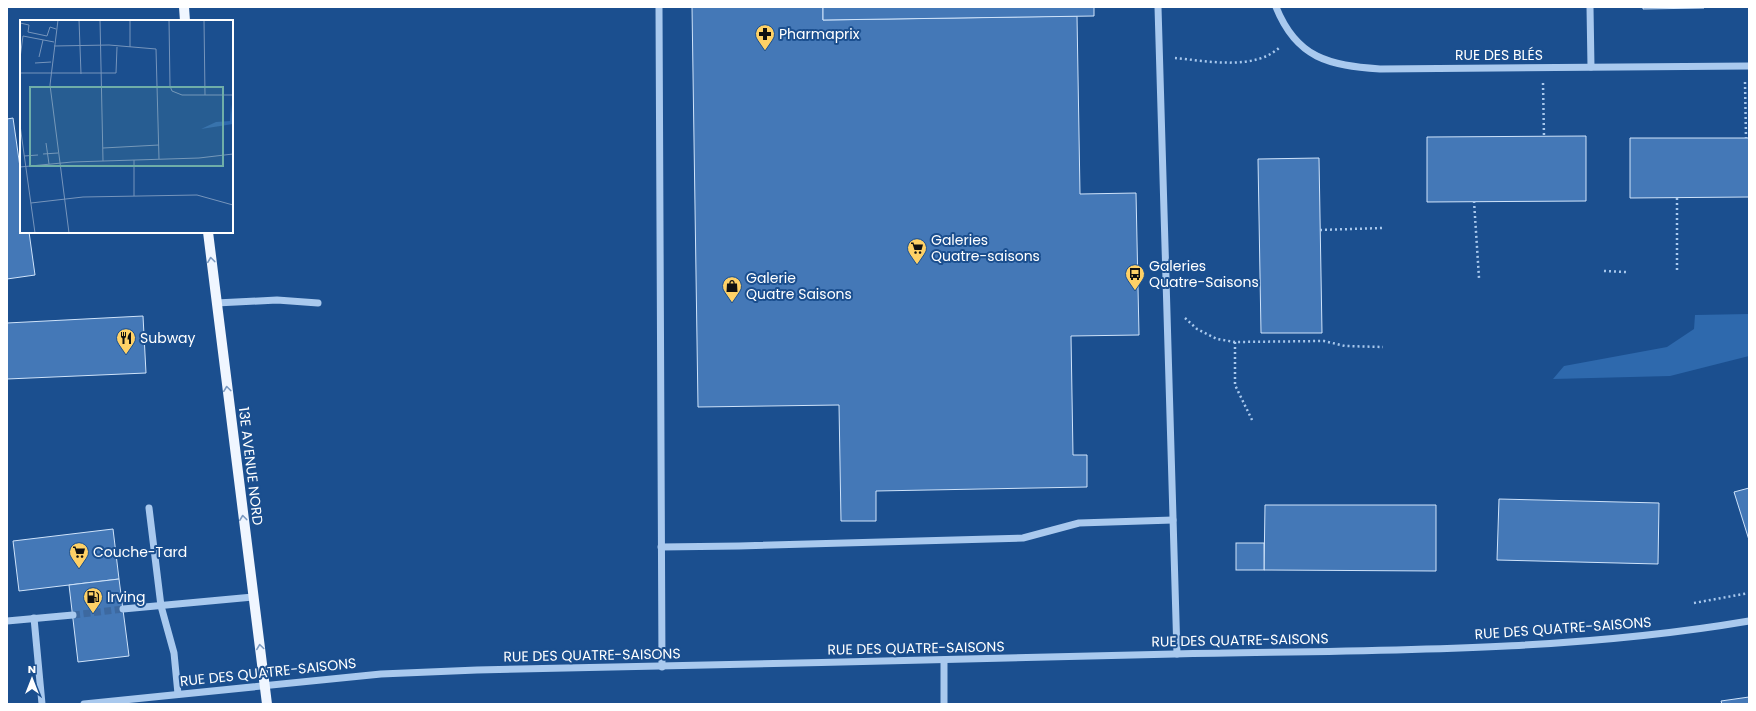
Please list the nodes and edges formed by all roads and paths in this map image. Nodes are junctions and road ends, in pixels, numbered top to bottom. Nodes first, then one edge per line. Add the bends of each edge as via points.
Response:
1 (184, 7) edge
2 (659, 7) edge
3 (1158, 7) edge
4 (1276, 7) edge
5 (1590, 7) edge
6 (185, 20) edge
7 (1292, 36) junction
8 (1159, 57) junction
9 (1747, 66) edge
10 (1591, 67) junction
11 (1543, 68) junction
12 (1544, 137) dead end
13 (1746, 138) dead end
14 (1677, 198) dead end
15 (1474, 201) dead end
16 (1382, 228) dead end
17 (1320, 230) dead end
18 (208, 233) edge
19 (1604, 271) dead end
20 (1626, 272) dead end
21 (1677, 272) dead end
22 (1479, 278) dead end
23 (1166, 301) junction
24 (216, 303) junction
25 (318, 303) dead end
26 (1234, 342) junction
27 (1383, 347) dead end
28 (1253, 422) dead end
29 (149, 508) dead end
30 (1173, 520) junction
31 (661, 547) junction
32 (1749, 593) edge
33 (253, 597) junction
34 (1694, 603) dead end
35 (161, 606) junction
36 (123, 609) tunnel mouth
37 (72, 614) tunnel mouth
38 (34, 618) junction
39 (7, 621) edge
40 (1749, 621) edge
41 (1177, 654) junction
42 (944, 660) junction
43 (662, 667) junction
44 (265, 685) junction
45 (178, 694) junction
46 (42, 704) edge
47 (84, 704) edge
48 (267, 704) edge
49 (944, 704) edge

1 - 6 main road
2 - 31 street
3 - 8 street
4 - 7 street, RUE DES BLÉS via 1282,23
5 - 10 street
7 - 8 path via 1274,53 1261,60 1219,62
7 - 11 street, RUE DES BLÉS via 1321,59 1347,67
8 - 23 street
9 - 10 street, RUE DES BLÉS
9 - 13 path
10 - 11 street, RUE DES BLÉS
11 - 12 path
14 - 21 path
15 - 22 path
16 - 17 path
24 -> 18 main road, 13E AVENUE NORD
19 - 20 path
23 - 26 path via 1197,329 1217,339
23 - 30 street
24 - 25 street via 277,300
33 -> 24 main road, 13E AVENUE NORD
26 - 27 path via 1324,341 1345,346
26 - 28 path via 1234,385
29 - 35 street
30 - 31 street via 1079,523 1023,538
30 - 41 street
31 - 43 street
32 - 34 path
33 - 35 street
44 -> 33 main road, 13E AVENUE NORD
35 - 36 street
35 - 45 street via 174,653
37 - 38 street
38 - 39 street
38 - 46 street
40 - 41 street, RUE DES QUATRE-SAISONS via 1698,630 1537,644
41 - 42 street, RUE DES QUATRE-SAISONS
42 - 43 street, RUE DES QUATRE-SAISONS
42 - 49 street
43 - 44 street, RUE DES QUATRE-SAISONS via 381,674
44 - 45 street, RUE DES QUATRE-SAISONS
44 - 48 main road, 13E AVENUE NORD
45 - 47 street, RUE DES QUATRE-SAISONS

